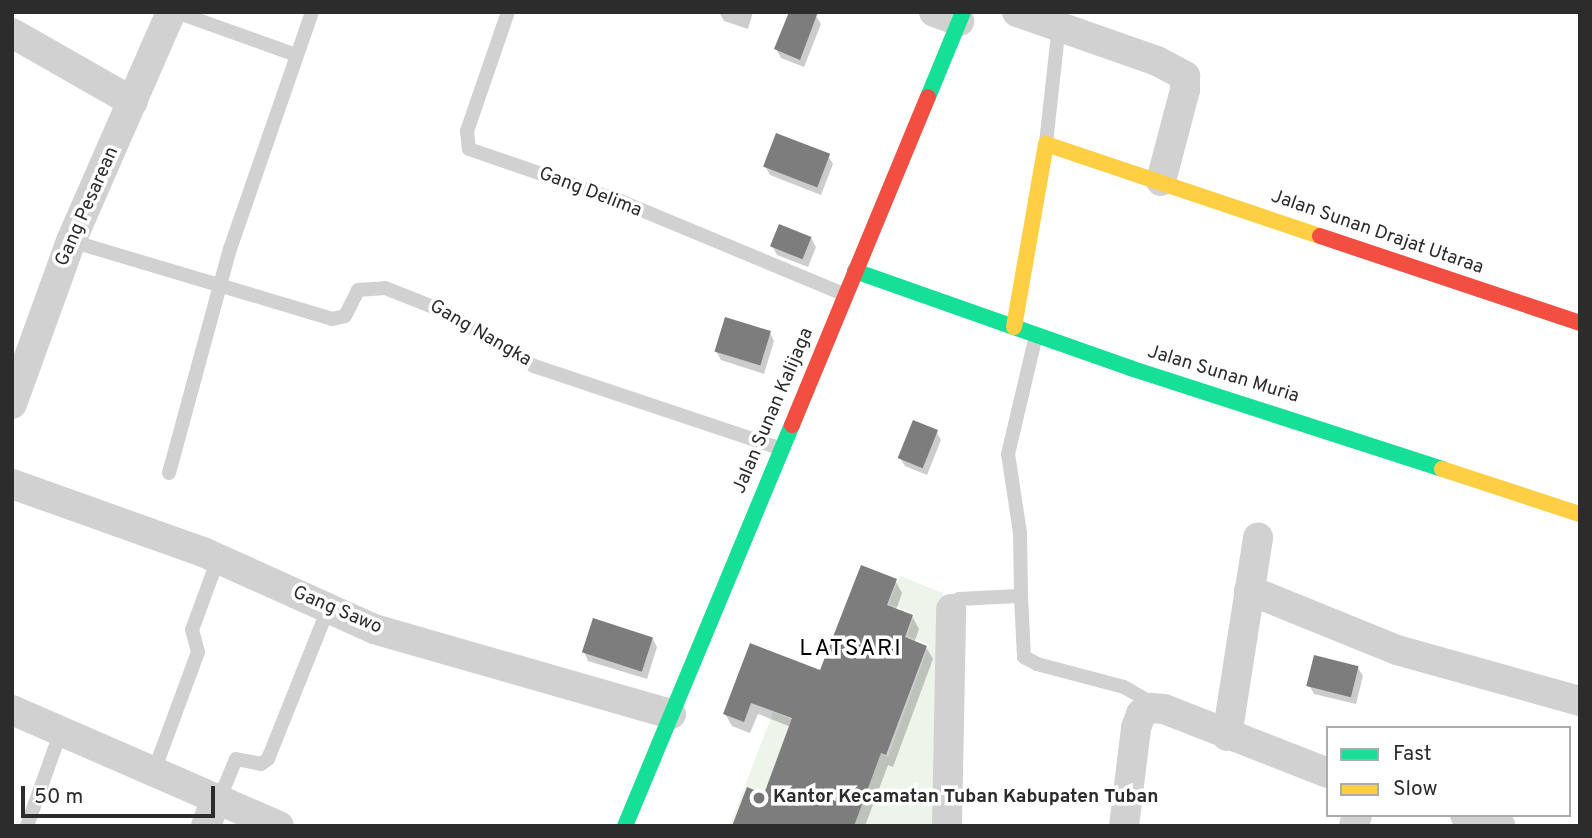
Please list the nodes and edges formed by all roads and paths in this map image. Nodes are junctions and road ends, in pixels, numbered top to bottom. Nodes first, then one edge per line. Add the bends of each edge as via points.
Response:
1 (174, 12) edge
2 (312, 12) edge
3 (508, 12) edge
4 (1017, 12) edge
5 (952, 15) edge
6 (1069, 30) junction
7 (12, 33) edge
8 (296, 55) junction
9 (133, 102) junction
10 (1046, 144) junction
11 (1161, 181) junction
12 (71, 241) junction
13 (855, 271) junction
14 (218, 288) junction
15 (845, 294) junction
16 (1580, 323) edge
17 (1014, 327) junction
18 (1036, 335) junction
19 (12, 404) edge
20 (781, 448) junction
21 (169, 473) dead end
22 (12, 484) edge
23 (1580, 514) edge
24 (1258, 537) dead end
25 (219, 559) junction
26 (1249, 590) junction
27 (1021, 596) junction
28 (328, 609) junction
29 (951, 609) joint
30 (1580, 701) edge
31 (1159, 708) junction
32 (12, 710) edge
33 (671, 714) junction
34 (61, 731) junction
35 (1227, 736) junction
36 (154, 771) junction
37 (1326, 772) edge
38 (214, 808) edge
39 (27, 826) edge
40 (279, 826) edge
41 (625, 826) edge
42 (947, 826) edge
43 (1124, 826) edge

1 - 8 lane
1 - 9 street, Gang Pesarean
2 - 8 lane
3 - 15 lane, Gang Delima via 467,131 470,149 611,198
4 - 6 street
5 - 13 street, Jalan Sunan Kalijaga
6 - 10 lane
6 - 11 street via 1185,76
7 - 9 street
8 - 14 lane
9 - 12 street, Gang Pesarean
10 - 11 street, Jalan Sunan Drajat Utaraa
10 - 17 street
11 - 16 street, Jalan Sunan Drajat Utaraa
12 - 14 lane, Gang Nangka
12 - 19 street, Gang Pesarean
13 - 15 street, Jalan Sunan Kalijaga
13 - 17 street, Jalan Sunan Muria
14 - 20 lane, Gang Nangka via 338,319 348,313 358,290 385,288 441,310 541,369
14 - 21 lane
15 - 20 street, Jalan Sunan Kalijaga
17 - 18 street, Jalan Sunan Muria
18 - 23 street, Jalan Sunan Muria
18 - 27 lane via 1007,454 1020,533
20 - 33 street, Jalan Sunan Kalijaga
22 - 25 street, Gang Sawo
24 - 26 street
25 - 28 street, Gang Sawo
25 - 36 lane via 192,631 198,652
26 - 30 street via 1397,650
26 - 35 street
27 - 29 lane via 959,599
27 - 31 lane via 1024,657 1124,687
28 - 33 street, Gang Sawo via 437,649
28 - 38 lane via 268,759 261,764 236,759
29 - 42 street
31 - 35 street
31 - 43 street via 1146,710 1138,721
32 - 34 street
33 - 41 street, Jalan Sunan Kalijaga
34 - 36 street
34 - 39 lane
35 - 37 street
36 - 38 street
38 - 40 street

